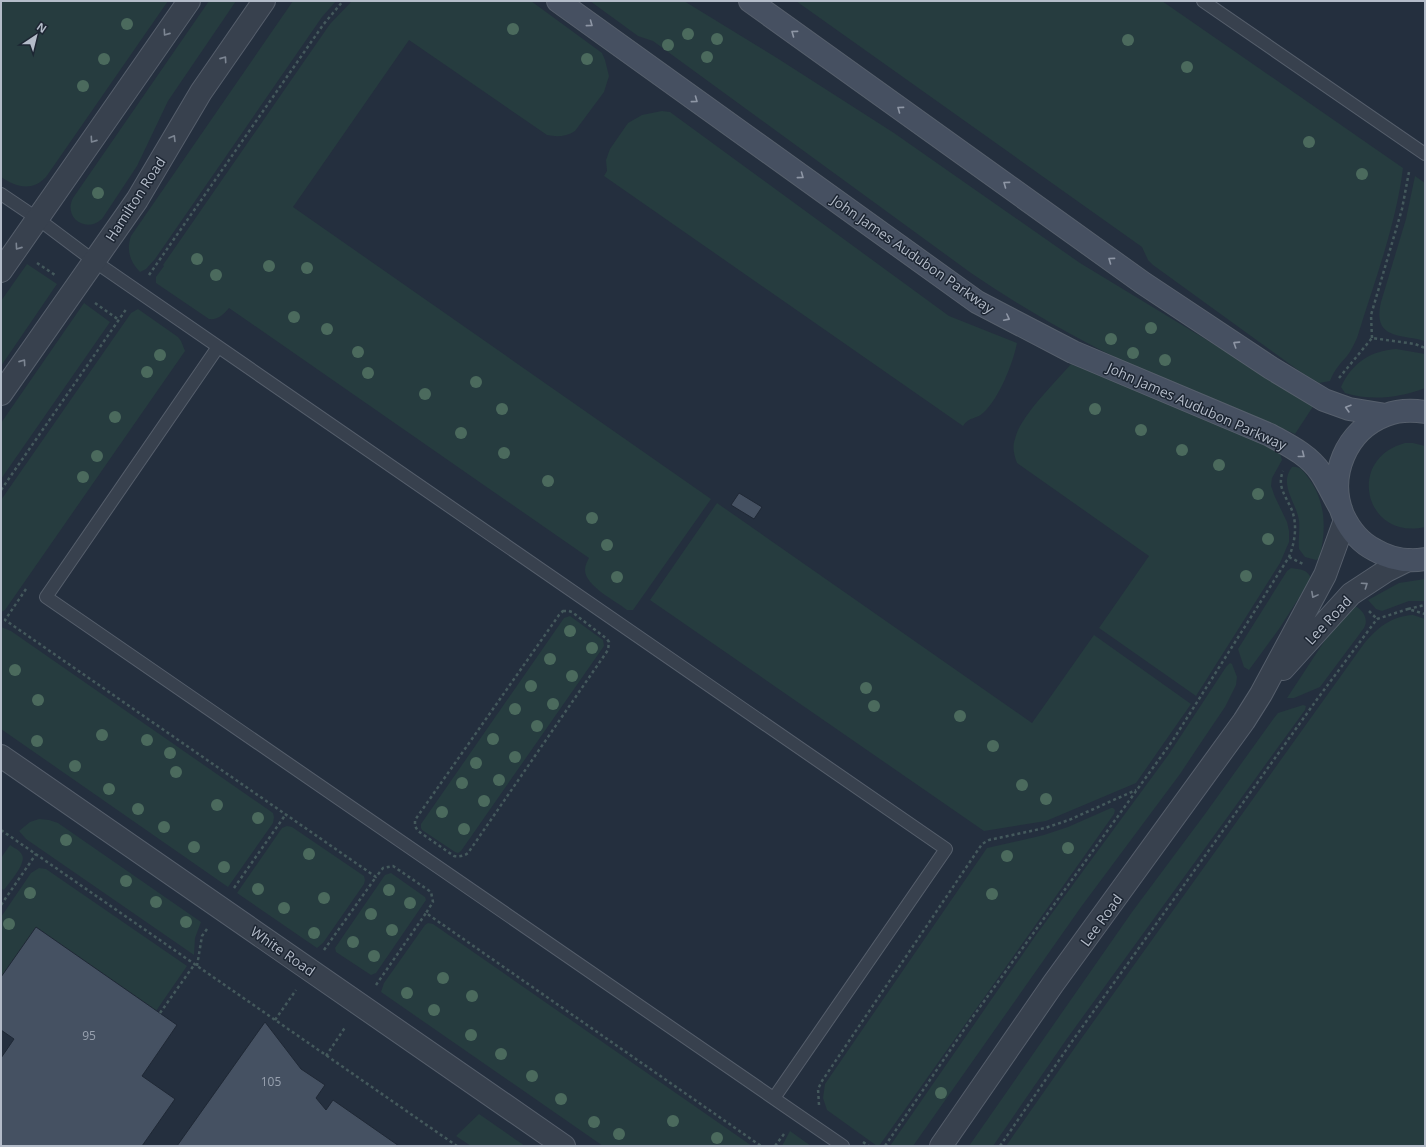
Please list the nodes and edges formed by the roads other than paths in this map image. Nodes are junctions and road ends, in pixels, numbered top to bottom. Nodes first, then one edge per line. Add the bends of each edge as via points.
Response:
1 (189, 1) edge
2 (264, 1) edge
3 (558, 1) edge
4 (750, 1) edge
5 (1203, 1) edge
6 (1425, 154) edge
7 (1, 194) edge
8 (38, 219) junction
9 (94, 261) junction
10 (1, 271) edge
11 (218, 347) junction
12 (1, 394) edge
13 (1422, 410) edge
14 (1386, 415) junction
15 (1343, 514) junction
16 (1416, 560) edge
17 (1261, 694) junction
18 (1, 756) edge
19 (774, 1098) junction
20 (564, 1146) edge
21 (843, 1146) edge
22 (941, 1146) edge

1 -> 8 street
9 -> 2 street, Hamilton Road via 137,200 201,92
3 -> 15 main road, John James Audubon Parkway via 977,302 1073,352 1270,435 1295,449 1320,472
14 -> 4 main road via 1349,409 1324,400 1271,368 1143,283
5 - 6 lane
7 - 8 lane
8 - 9 lane
8 -> 10 street
9 - 11 lane
12 -> 9 street, Hamilton Road
11 - 19 lane via 946,849
11 - 19 lane via 46,597
13 - 14 main road
14 - 15 main road via 1355,436 1338,470 1338,496
15 - 16 main road, John James Audubon Parkway via 1361,541 1383,555
15 -> 17 street, Lee Road via 1325,575
17 -> 16 street, Lee Road via 1351,594 1386,571
17 - 22 street, Lee Road via 1053,984
18 - 20 street, White Road
19 - 21 lane

